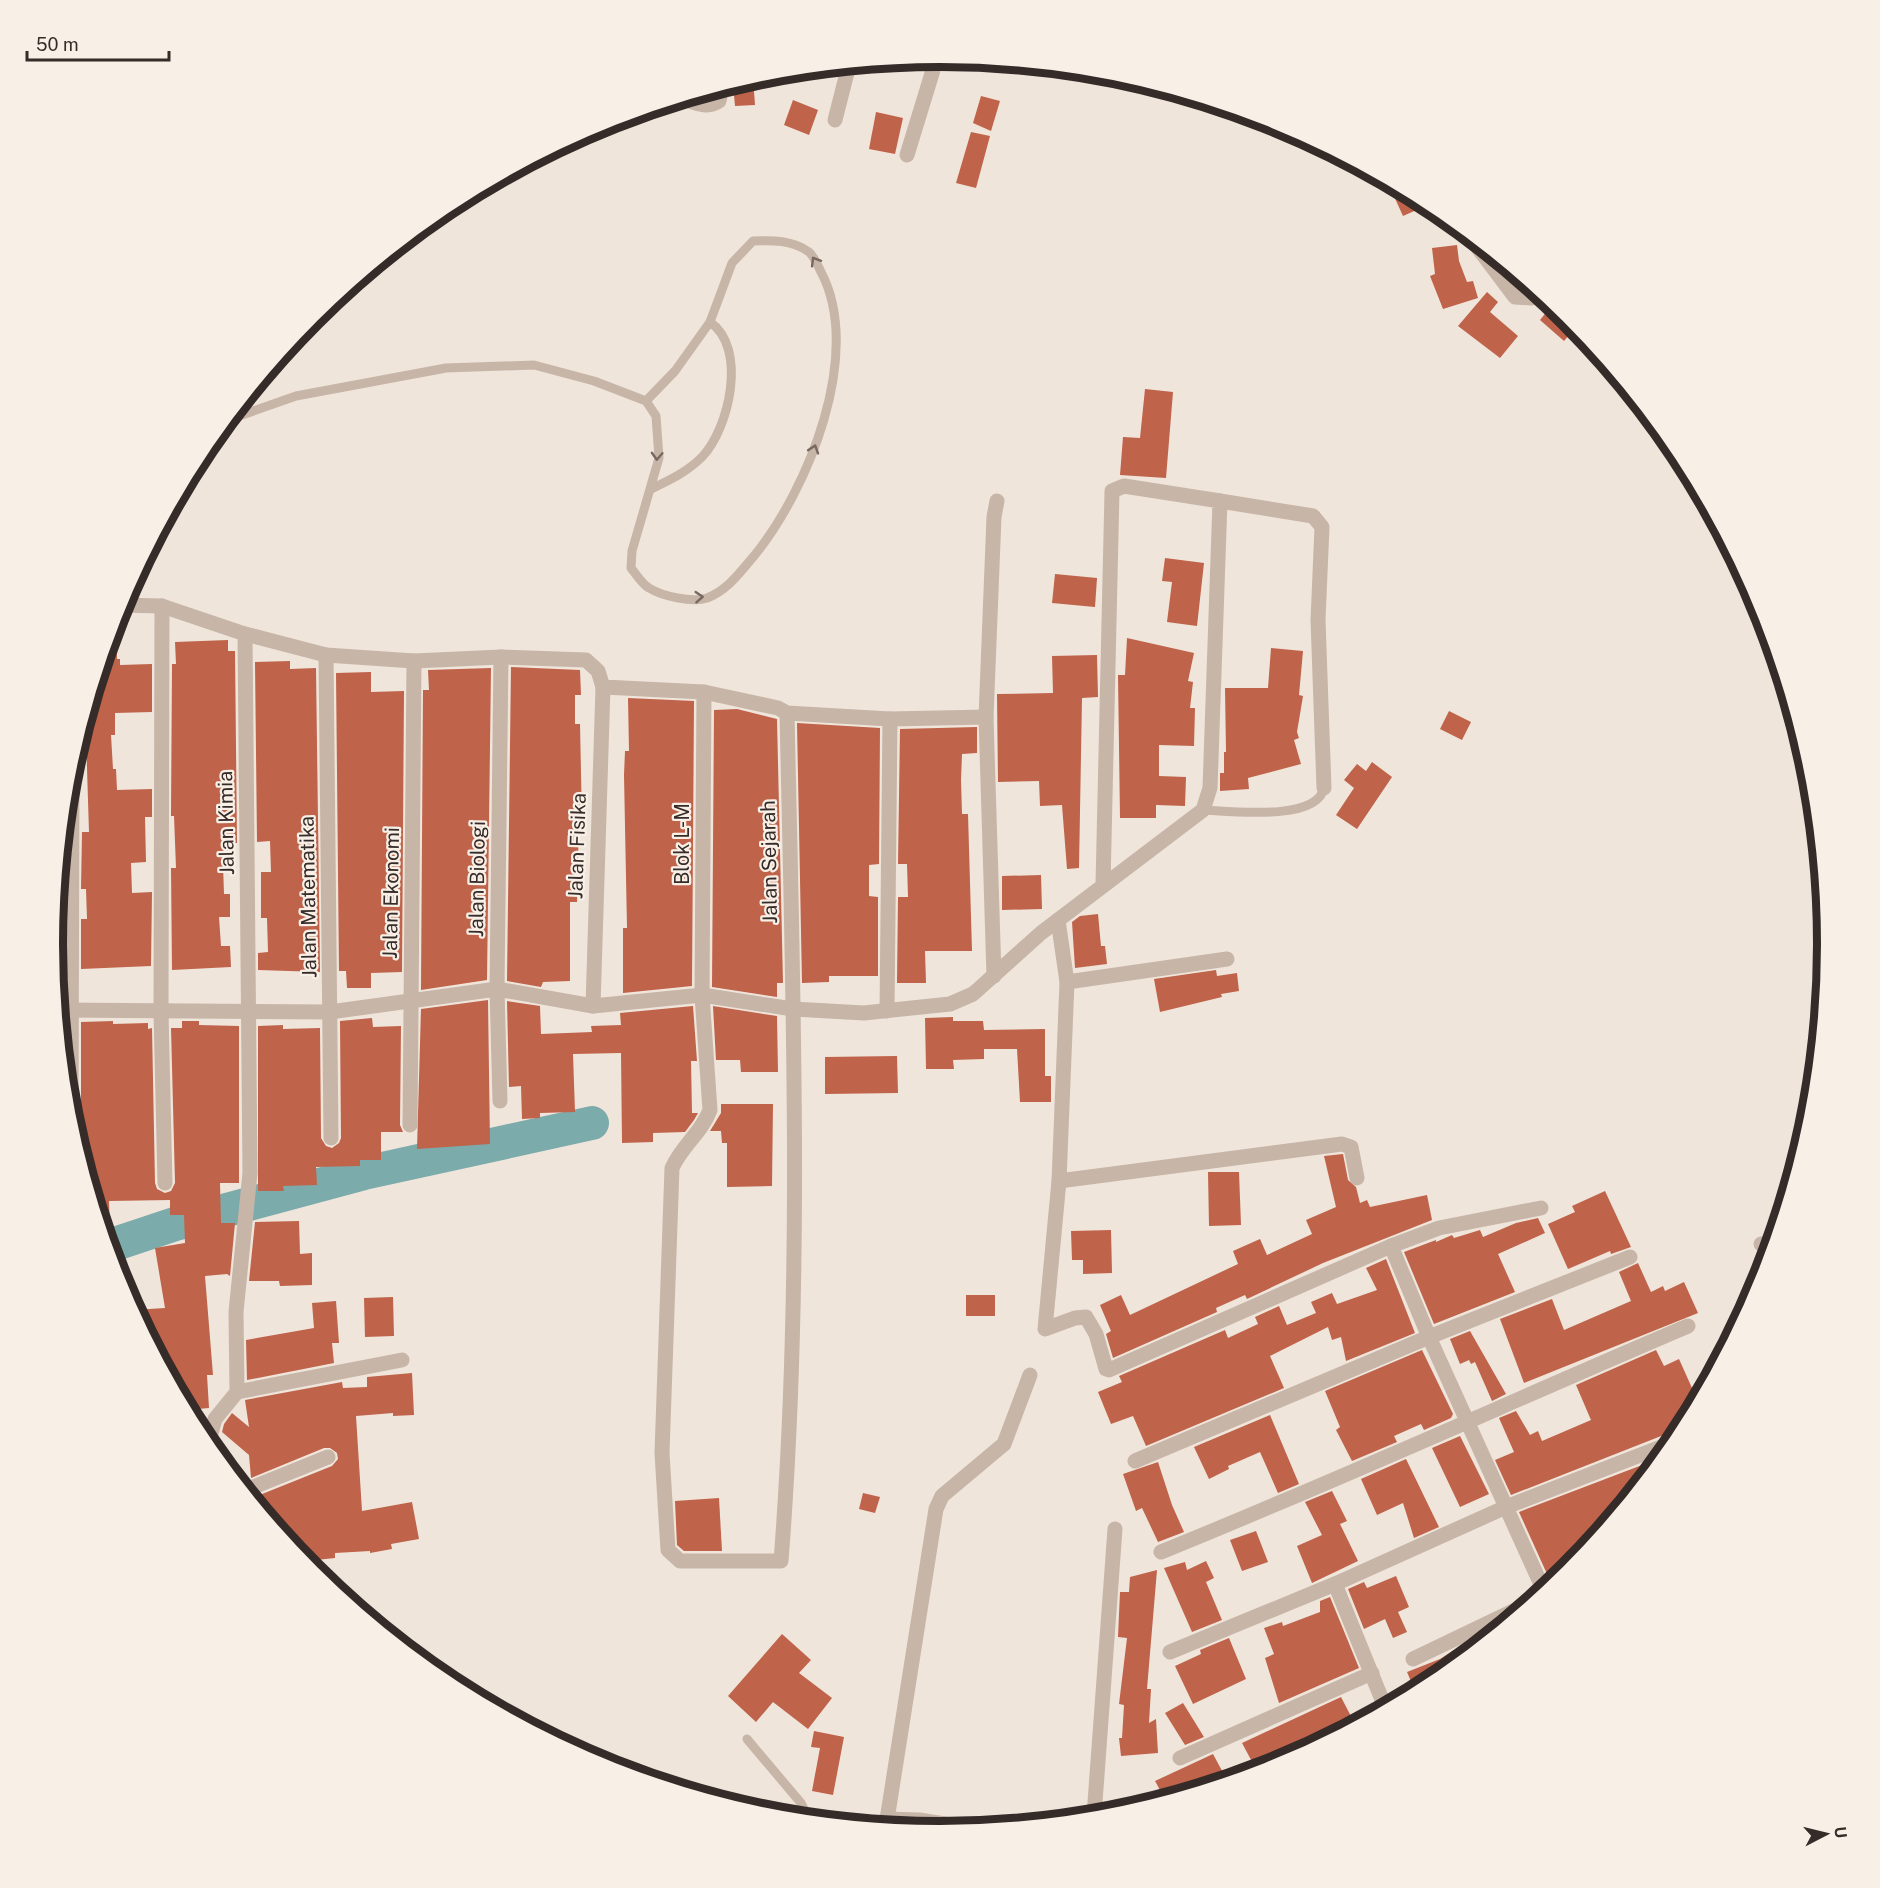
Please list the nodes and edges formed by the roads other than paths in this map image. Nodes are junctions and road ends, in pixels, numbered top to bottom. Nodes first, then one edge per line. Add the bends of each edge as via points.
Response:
1 (934, 67) edge
2 (847, 73) edge
3 (720, 95) edge
4 (695, 103) edge
5 (835, 120) dead end
6 (907, 155) dead end
7 (1486, 258) edge
8 (1532, 298) edge
9 (710, 322) junction
10 (646, 400) junction
11 (240, 415) edge
12 (651, 489) junction
13 (997, 501) dead end
14 (1220, 501) junction
15 (131, 606) edge
16 (162, 606) junction
17 (245, 634) junction
18 (326, 655) junction
19 (501, 657) junction
20 (414, 661) junction
21 (603, 687) junction
22 (704, 692) junction
23 (788, 713) junction
24 (986, 717) junction
25 (890, 719) junction
26 (1324, 788) joint
27 (1203, 810) junction
28 (70, 842) edge
29 (1103, 885) junction
30 (1058, 920) junction
31 (1227, 959) dead end
32 (994, 976) junction
33 (1067, 982) junction
34 (497, 989) junction
35 (702, 995) junction
36 (411, 999) junction
37 (65, 1003) edge
38 (594, 1006) junction
39 (794, 1009) junction
40 (65, 1010) edge
41 (250, 1011) junction
42 (887, 1011) junction
43 (162, 1012) junction
44 (330, 1012) junction
45 (500, 1101) dead end
46 (410, 1125) dead end
47 (331, 1138) dead end
48 (672, 1168) joint
49 (1357, 1178) dead end
50 (1059, 1181) junction
51 (165, 1183) dead end
52 (1541, 1208) dead end
53 (1391, 1246) junction
54 (1630, 1257) dead end
55 (1688, 1326) dead end
56 (1429, 1337) junction
57 (402, 1360) dead end
58 (1030, 1375) dead end
59 (237, 1392) junction
60 (1466, 1420) junction
61 (211, 1432) edge
62 (1656, 1449) edge
63 (328, 1457) dead end
64 (1135, 1461) dead end
65 (252, 1488) edge
66 (1506, 1508) junction
67 (1115, 1529) dead end
68 (1161, 1552) dead end
69 (1540, 1582) edge
70 (1335, 1584) junction
71 (1502, 1616) edge
72 (1170, 1652) dead end
73 (1413, 1659) dead end
74 (1372, 1673) junction
75 (1383, 1701) edge
76 (747, 1739) dead end
77 (1180, 1758) dead end
78 (1095, 1807) edge
79 (804, 1810) edge
80 (887, 1819) edge

1 - 6 street
2 - 5 street
3 - 4 street via 714,105
7 - 8 street via 1515,297
9 - 10 lane via 675,371
9 - 12 lane via 720,328 728,348 732,384 722,425 704,455 685,472
12 -> 9 lane via 632,551 631,568 648,588 674,597 705,598 730,585 769,537 808,465 827,408 836,344 831,290 811,253 782,240 753,241 732,264
10 - 11 lane via 534,365 446,368 296,396
10 -> 12 lane via 656,416 658,437 659,458
13 - 24 street
14 - 26 street via 1313,516 1322,527 1318,620
14 - 27 street via 1210,788
14 - 29 street via 1124,486 1112,491
15 - 16 street
16 - 17 street
16 - 43 street
17 - 18 street
17 - 41 street, Jalan Kimia
18 - 20 street
18 - 44 street, Jalan Matematika
19 - 20 street
19 - 21 street via 586,660 598,671
19 - 34 street, Jalan Biologi
20 - 36 street, Jalan Ekonomi
21 - 22 street
21 - 38 street, Jalan Fisika
22 - 23 street
22 - 35 street, Blok L-M
23 - 25 street
23 - 39 street, Jalan Sejarah
24 - 25 street
24 - 32 street
25 - 42 street
26 - 27 lane via 1318,799 1284,813
27 - 29 street
28 - 37 street
29 - 30 street
30 - 32 street
30 - 33 street
31 - 33 street
32 - 42 street via 973,994 950,1004
33 - 50 street
34 - 36 street
34 - 38 street
34 - 45 street, Jalan Biologi
35 - 38 street
35 - 39 street
35 - 48 street, Blok L-M via 710,1110 704,1127 680,1151
36 - 44 street
36 - 46 street, Jalan Ekonomi
39 - 42 street
39 - 48 street, Jalan Sejarah via 794,1281 781,1561 680,1561 668,1550 662,1453
40 - 43 street
41 - 43 street
41 - 44 street
41 - 59 street, Jalan Kimia via 250,1173 236,1312
43 - 51 street
44 - 47 street, Jalan Matematika
49 - 50 street via 1351,1147 1342,1144
50 - 53 street via 1044,1329 1086,1317 1108,1370
52 - 53 street via 1439,1228
53 - 56 street
54 - 56 street
55 - 60 street
56 - 60 street
56 - 64 street
57 - 59 street
58 - 80 street via 1004,1444 942,1496 936,1509
59 - 61 street via 215,1419
60 - 66 street
60 - 68 street via 1311,1491
62 - 66 street
63 - 65 street
66 - 69 street
66 - 70 street
67 - 78 street
70 - 72 street
70 - 74 street
71 - 73 street
74 - 75 street
74 - 77 street
76 - 79 lane

